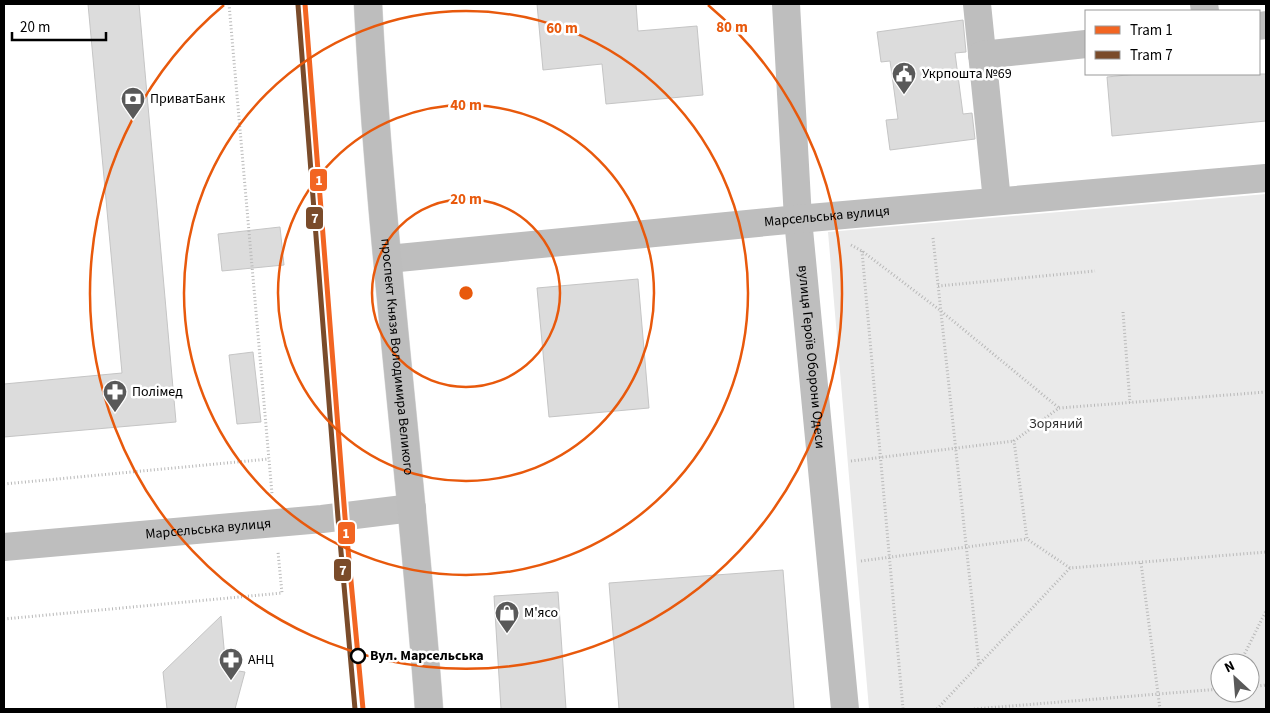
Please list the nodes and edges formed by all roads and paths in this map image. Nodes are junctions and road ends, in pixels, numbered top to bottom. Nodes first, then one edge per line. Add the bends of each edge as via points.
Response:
1 (229, 4) edge
2 (368, 4) edge
3 (786, 4) edge
4 (977, 4) edge
5 (1085, 44) edge
6 (982, 54) junction
7 (1266, 178) edge
8 (997, 201) junction
9 (929, 207) junction
10 (798, 219) junction
11 (846, 243) dead end
12 (862, 251) junction
13 (388, 259) junction
14 (1095, 271) dead end
15 (938, 286) junction
16 (941, 311) junction
17 (1123, 312) dead end
18 (1266, 392) edge
19 (1130, 403) junction
20 (1059, 408) junction
21 (1014, 440) junction
22 (956, 448) junction
23 (881, 458) junction
24 (269, 459) junction
25 (822, 465) junction
26 (4, 484) edge
27 (412, 508) junction
28 (275, 524) junction
29 (1026, 539) junction
30 (4, 547) edge
31 (966, 547) junction
32 (1266, 552) edge
33 (890, 558) junction
34 (1142, 562) junction
35 (831, 564) junction
36 (1070, 568) junction
37 (1266, 611) edge
38 (4, 620) edge
39 (1245, 653) edge
40 (979, 664) junction
41 (1210, 690) edge
42 (1159, 695) junction
43 (429, 709) edge
44 (845, 709) edge
45 (903, 709) edge
46 (937, 709) edge
47 (974, 709) edge
48 (1160, 709) edge

1 - 24 path
2 - 13 main road, проспект Князя Володимира Великого
3 - 10 street, вулиця Героїв Оборони Одеси
4 - 6 street
5 - 6 street
6 - 8 street
7 - 8 street, Марсельська вулиця
8 - 9 street, Марсельська вулиця
9 - 10 street, Марсельська вулиця
9 - 15 path
10 - 13 street, Марсельська вулиця
10 - 25 street, вулиця Героїв Оборони Одеси
11 - 12 path
12 - 16 path
12 - 23 path
13 - 27 main road, проспект Князя Володимира Великого
14 - 15 path
15 - 16 path
16 - 20 path
16 - 22 path
17 - 19 path
18 - 19 path
19 - 20 path
20 - 21 path
21 - 22 path
21 - 29 path
22 - 23 path
22 - 31 path
23 - 25 path
23 - 33 path
24 - 26 path
24 - 28 path
25 - 35 street, вулиця Героїв Оборони Одеси
27 - 28 street, Марсельська вулиця
27 - 43 main road, проспект Князя Володимира Великого
28 - 30 street, Марсельська вулиця
28 - 38 path via 282,593
29 - 31 path
29 - 36 path
31 - 33 path
31 - 40 path
32 - 34 path
33 - 35 path
33 - 45 path
34 - 36 path
34 - 42 path
35 - 44 street, вулиця Героїв Оборони Одеси
36 - 40 path
37 - 39 path
40 - 46 path
41 - 42 path
42 - 47 path
42 - 48 path

